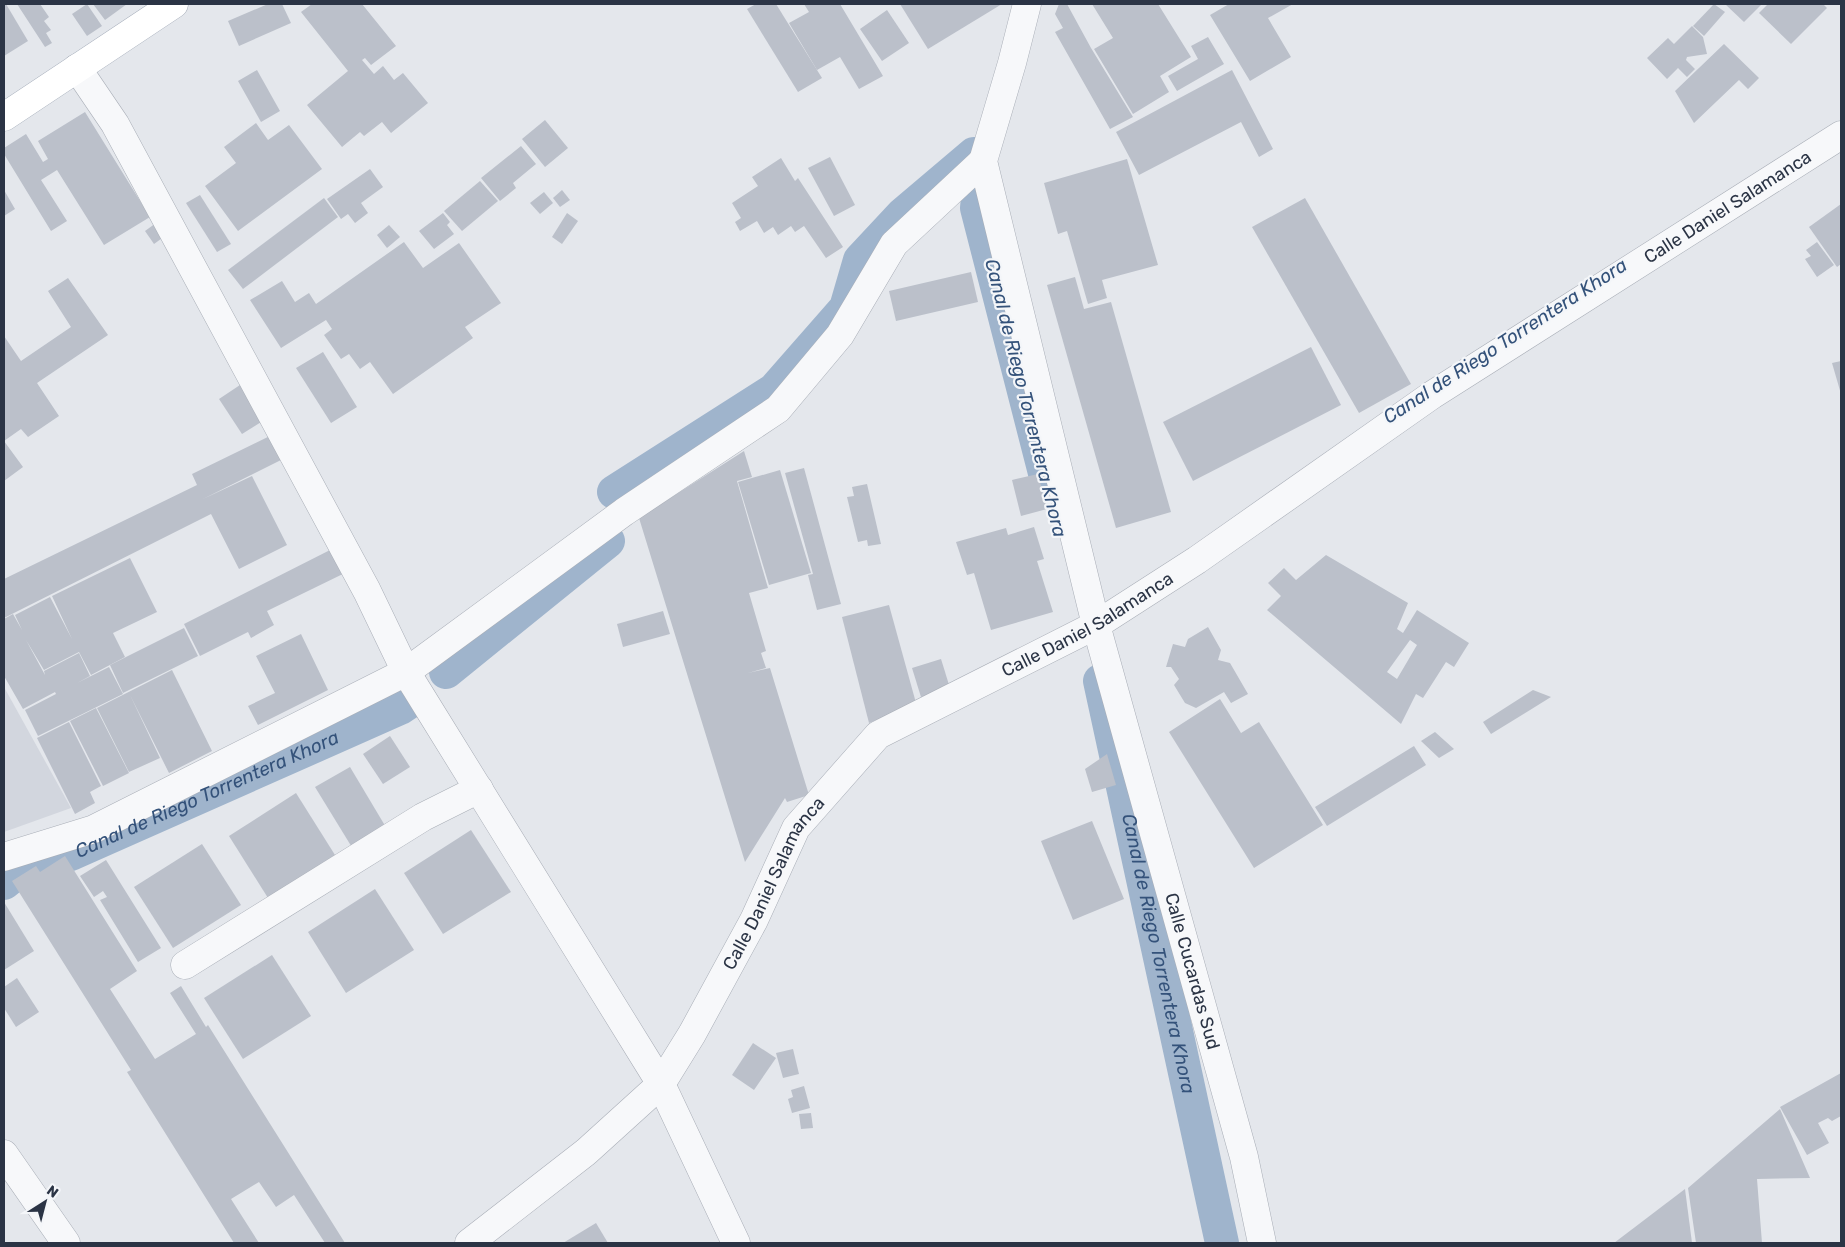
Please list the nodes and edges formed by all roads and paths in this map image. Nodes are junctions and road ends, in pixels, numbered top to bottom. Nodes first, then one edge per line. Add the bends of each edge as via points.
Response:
1 (174, 4) edge
2 (1027, 4) edge
3 (77, 68) junction
4 (4, 117) edge
5 (1841, 135) edge
6 (983, 161) junction
7 (1096, 625) junction
8 (406, 672) junction
9 (479, 789) junction
10 (4, 857) edge
11 (185, 966) dead end
12 (661, 1084) junction
13 (4, 1154) edge
14 (66, 1243) edge
15 (469, 1243) edge
16 (736, 1243) edge
17 (1262, 1243) edge

1 - 3 main road
2 - 6 street
3 - 4 main road
3 - 8 street via 115,124 362,582
5 - 7 street, Calle Daniel Salamanca via 1432,395 1197,560
6 - 7 street, Calle Cucardas Sud
6 - 8 street via 894,244 840,335 778,409 624,512
7 - 12 street, Calle Daniel Salamanca via 878,735 796,828 754,920
7 - 17 street, Calle Cucardas Sud via 1244,1157
8 - 9 street
8 - 10 street via 94,829
9 - 11 street via 422,818
9 - 12 street
12 - 15 street, Calle Daniel Salamanca via 586,1152
12 - 16 street
13 - 14 street

